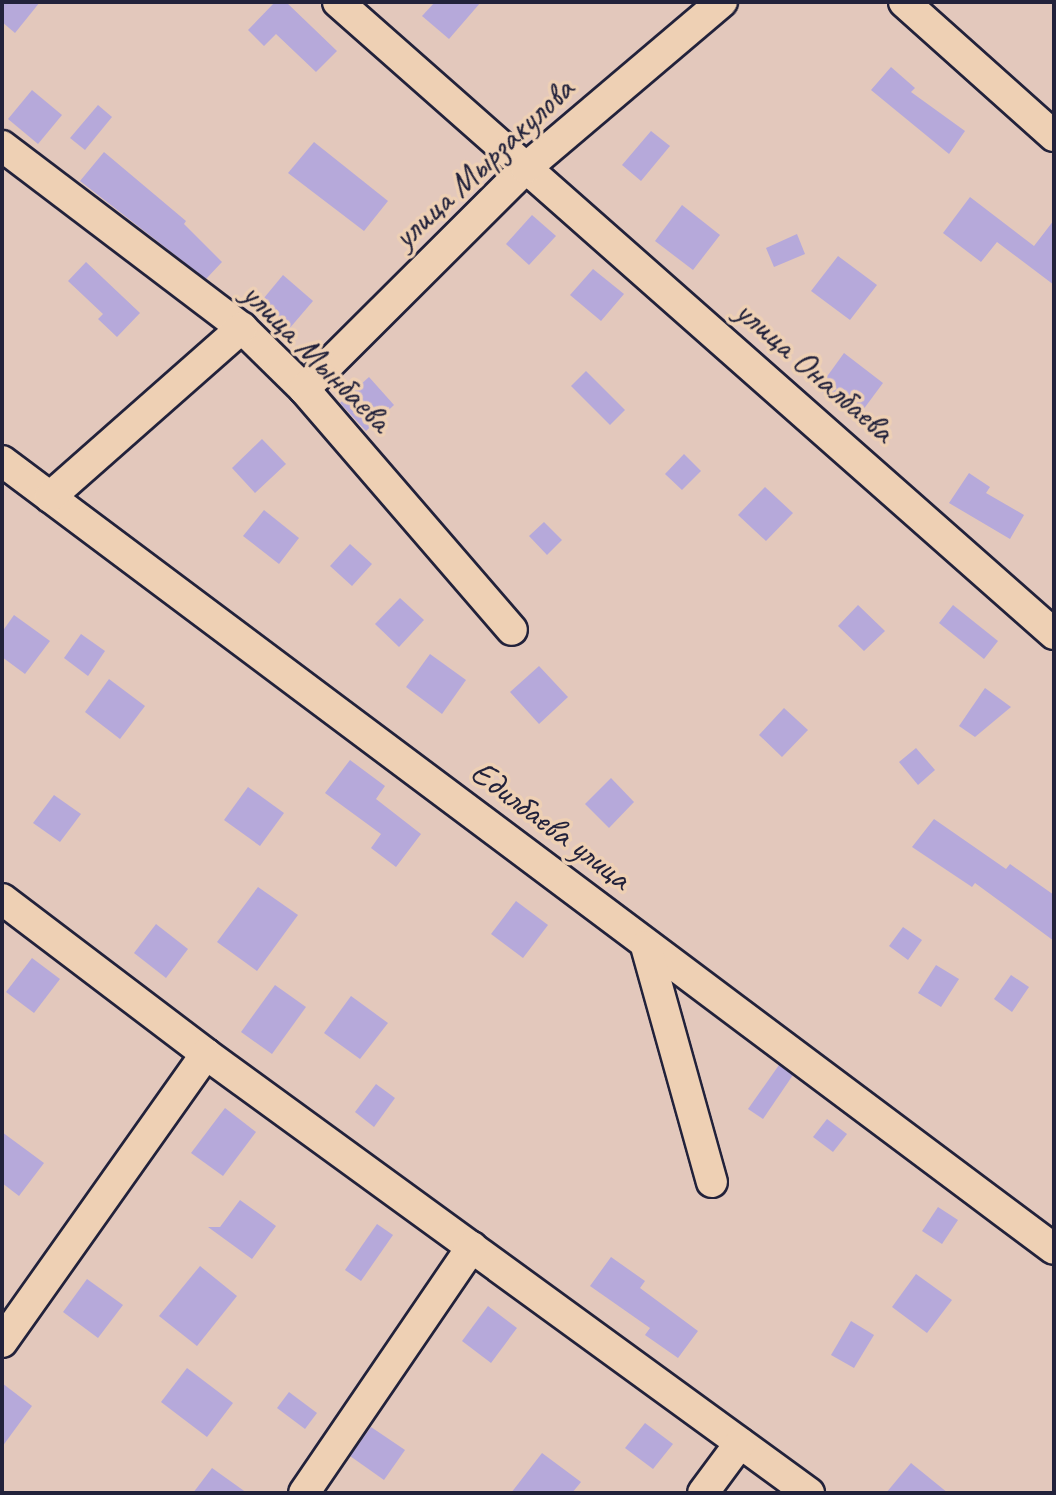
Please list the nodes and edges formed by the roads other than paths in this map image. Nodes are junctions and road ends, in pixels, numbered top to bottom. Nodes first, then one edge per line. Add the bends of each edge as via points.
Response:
1 (338, 2) edge
2 (722, 2) edge
3 (904, 2) edge
4 (1054, 136) edge
5 (2, 146) edge
6 (526, 167) junction
7 (242, 328) junction
8 (304, 389) junction
9 (2, 461) edge
10 (50, 497) junction
11 (512, 630) dead end
12 (1054, 634) edge
13 (2, 899) edge
14 (646, 946) junction
15 (206, 1054) junction
16 (712, 1182) dead end
17 (472, 1247) junction
18 (1054, 1250) edge
19 (2, 1342) edge
20 (740, 1443) junction
21 (304, 1493) edge
22 (703, 1493) edge
23 (809, 1493) edge

1 - 6 street, улица Оналбаева
2 - 6 street, улица Мырзакулова
3 - 4 street
5 - 7 street, улица Мынбаева
6 - 8 street, улица Мырзакулова
6 - 12 street, улица Оналбаева
7 - 8 street, улица Мынбаева
7 - 10 street
8 - 11 street, улица Мынбаева
9 - 10 street, Едилбаева улица
10 - 14 street, Едилбаева улица
13 - 15 street
14 - 16 street
14 - 18 street, Едилбаева улица
15 - 17 street
15 - 19 street
17 - 20 street
17 - 21 street
20 - 22 street
20 - 23 street

